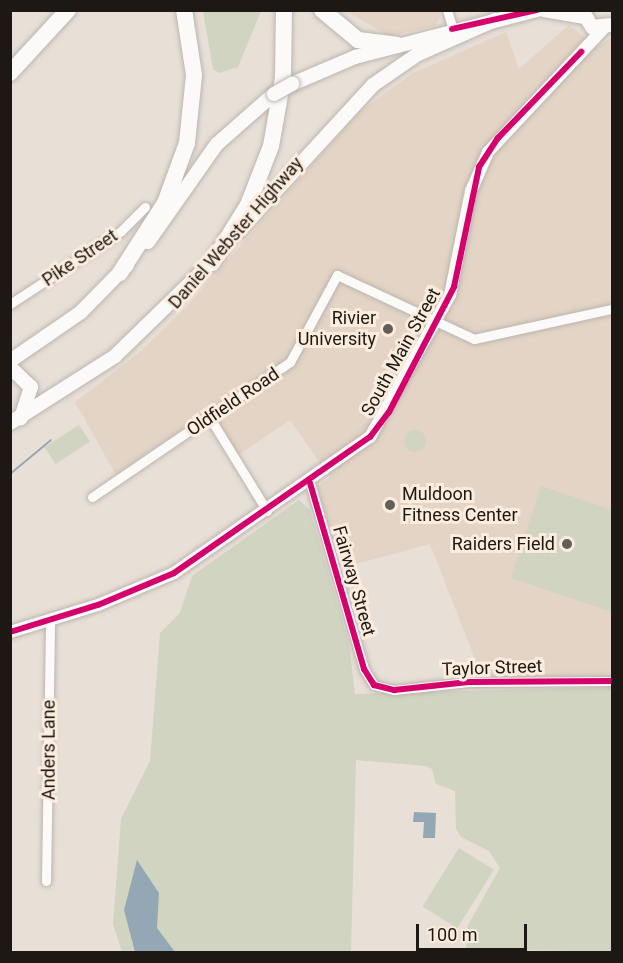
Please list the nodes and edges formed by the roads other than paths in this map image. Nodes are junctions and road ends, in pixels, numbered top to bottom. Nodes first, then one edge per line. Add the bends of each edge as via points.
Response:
1 (69, 10) edge
2 (184, 10) edge
3 (284, 10) edge
4 (322, 10) edge
5 (447, 10) edge
6 (537, 10) edge
7 (544, 10) edge
8 (584, 16) edge
9 (608, 27) edge
10 (454, 34) junction
11 (397, 45) junction
12 (581, 52) junction
13 (10, 73) edge
14 (145, 207) dead end
15 (212, 263) junction
16 (120, 273) junction
17 (10, 304) edge
18 (612, 309) edge
19 (437, 323) junction
20 (10, 360) edge
21 (10, 367) edge
22 (210, 418) junction
23 (14, 420) edge
24 (310, 483) junction
25 (92, 497) dead end
26 (267, 511) junction
27 (50, 620) junction
28 (10, 632) edge
29 (612, 681) edge
30 (374, 685) joint
31 (46, 881) dead end

1 - 13 highway
2 - 16 highway via 194,75 187,143 165,202
3 - 15 highway via 283,78 273,138 248,205
4 - 11 highway via 358,40
5 - 10 street
6 - 10 main road
7 - 8 main road
8 - 9 main road
8 - 12 street
9 - 12 street, South Main Street
10 - 11 main road
10 - 15 main road, Daniel Webster Highway via 402,64 356,100
11 - 16 main road, bridge via 274,94 217,144
12 - 19 street, South Main Street via 498,138 480,167 456,279
14 - 17 street, Pike Street via 121,231
15 - 23 main road, Daniel Webster Highway via 116,356
16 - 20 main road via 71,320
18 - 19 street via 486,340
19 - 22 street, Oldfield Road via 337,275 296,356
19 - 24 street, South Main Street via 378,428
21 - 23 main road via 31,387 31,402
22 - 25 street, Oldfield Road
22 - 26 street
24 - 26 street, South Main Street
24 - 30 street, Fairway Street via 364,669
26 - 27 street, South Main Street via 174,573
27 - 28 street, South Main Street
27 - 31 street, Anders Lane
29 - 30 street, Taylor Street via 469,682 394,690

